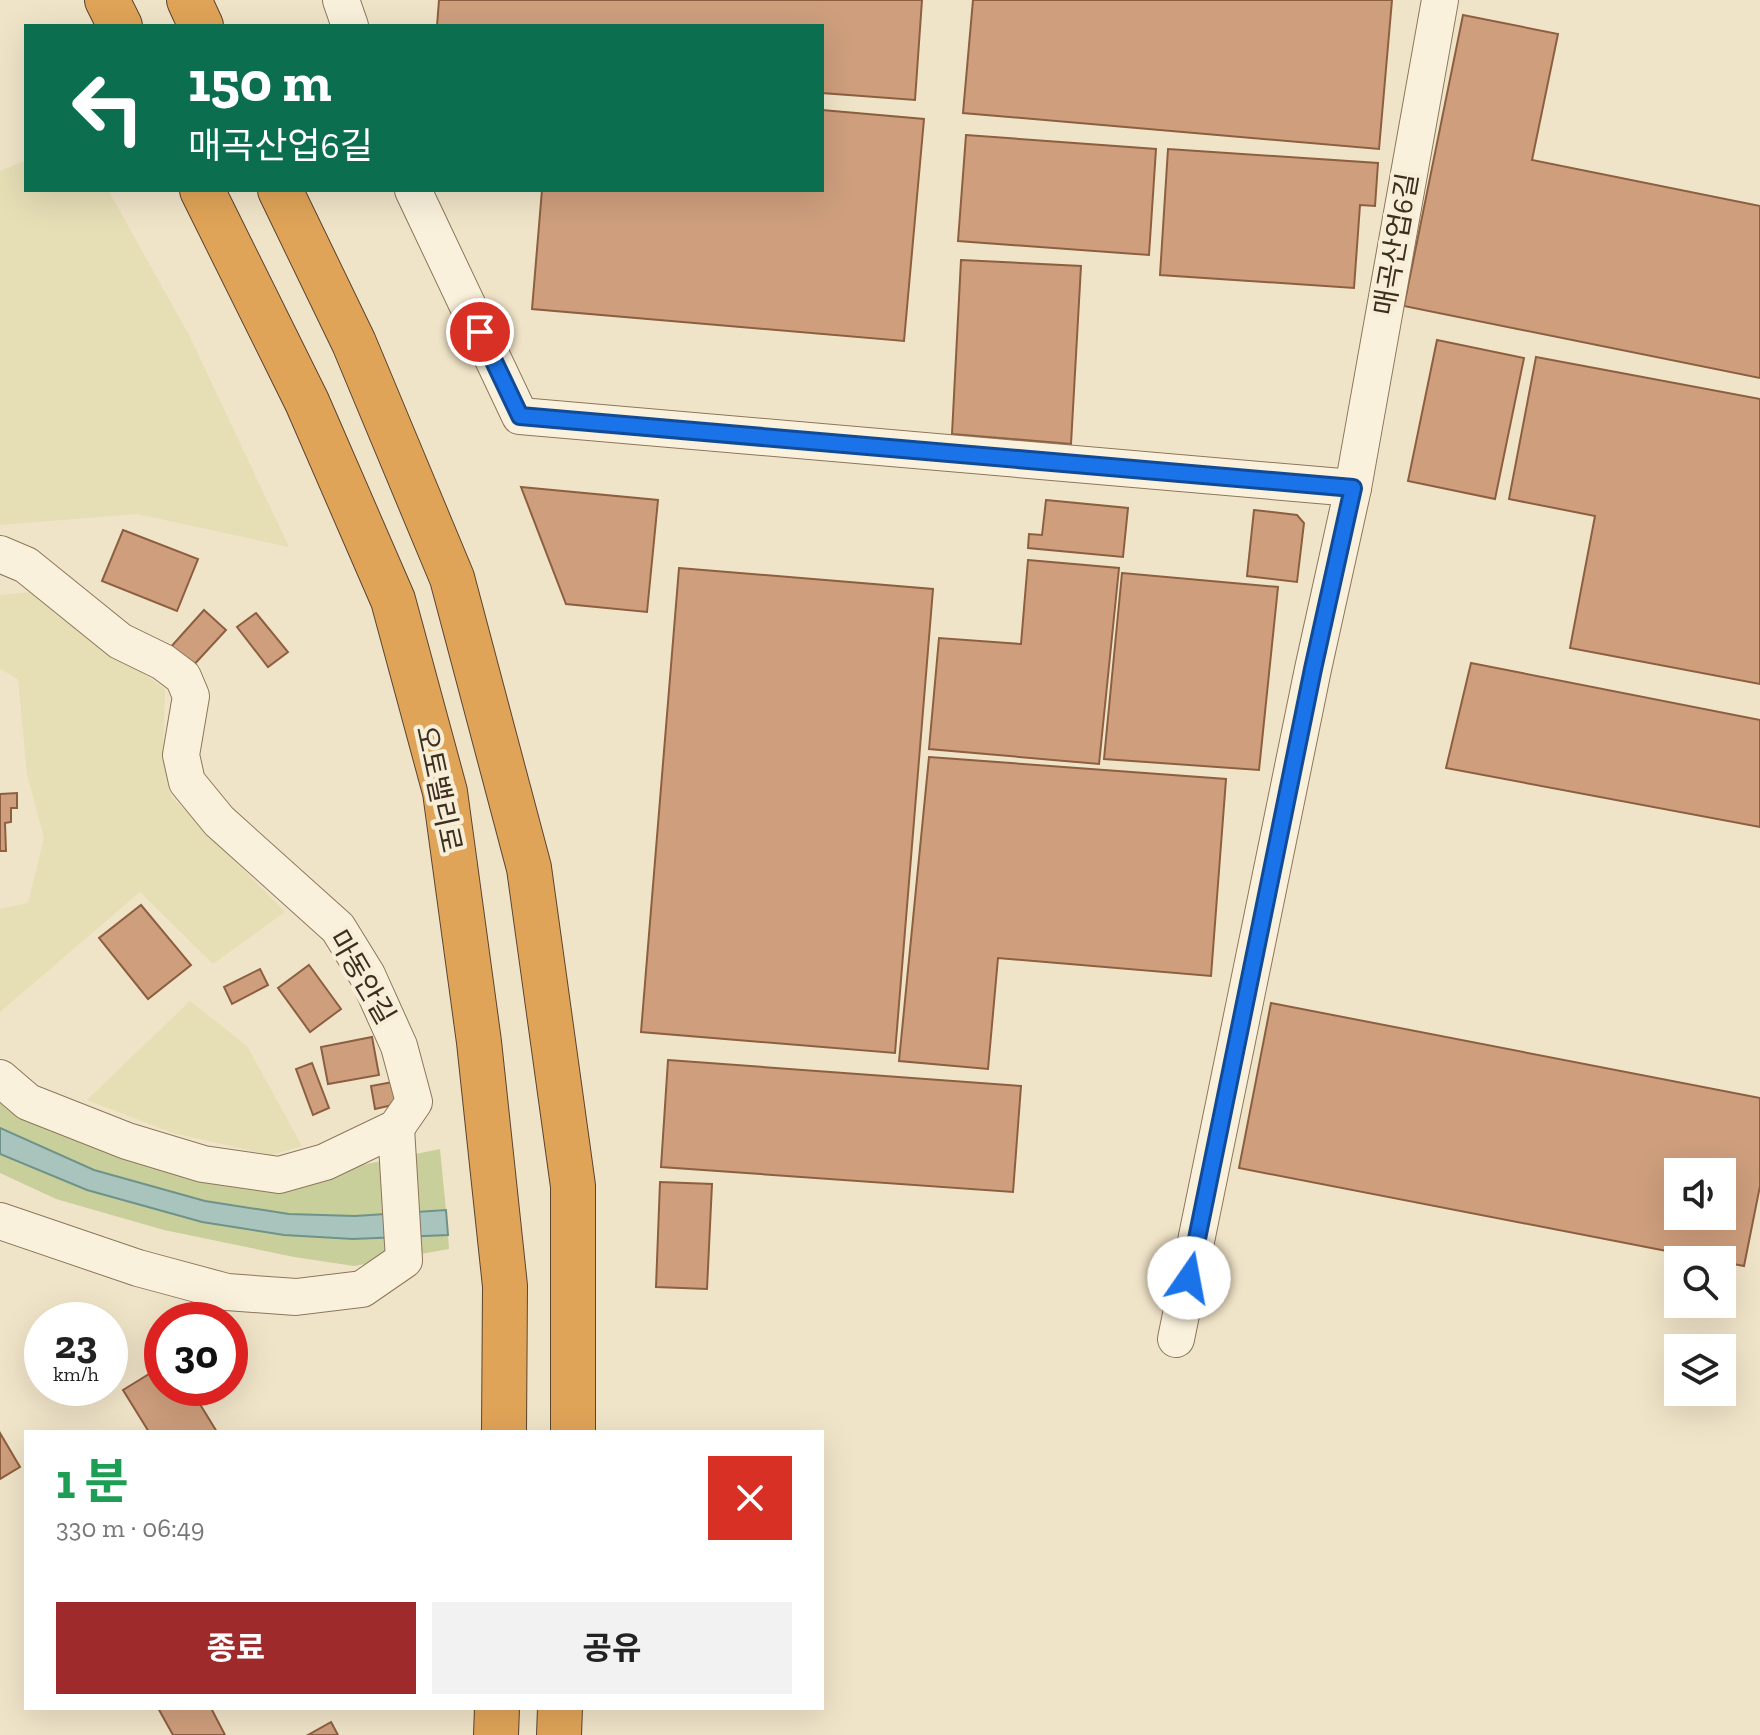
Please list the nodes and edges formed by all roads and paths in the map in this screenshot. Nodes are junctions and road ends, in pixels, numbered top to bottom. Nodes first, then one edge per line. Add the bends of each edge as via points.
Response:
1 (107, 0) edge
2 (189, 0) edge
3 (341, 0) edge
4 (1440, 0) edge
5 (119, 24) edge
6 (200, 24) edge
7 (349, 24) edge
8 (203, 192) edge
9 (281, 192) edge
10 (414, 192) edge
11 (1353, 488) junction
12 (0, 554) edge
13 (0, 1078) edge
14 (396, 1140) junction
15 (0, 1221) edge
16 (1176, 1339) dead end
17 (504, 1430) edge
18 (573, 1430) edge
19 (497, 1710) edge
20 (560, 1710) edge
21 (496, 1735) edge
22 (559, 1735) edge

1 - 5 highway
2 - 6 highway
3 - 7 street
4 - 11 street, 매곡산업6길
8 - 17 highway, 오토밸리로 via 307,402 393,600 445,792 505,1286
9 - 18 highway via 354,343 452,578 529,868 573,1186
10 - 11 street via 520,416
11 - 16 street, 매곡산업6길
12 - 14 street, 마동안길 via 26,565 120,641 183,677 191,696 181,755 187,782 219,821 338,928 367,975 399,1046 414,1102
13 - 14 street via 28,1102 203,1164 279,1175
14 - 15 street via 404,1260 362,1289 296,1297 227,1292
19 - 21 highway
20 - 22 highway

